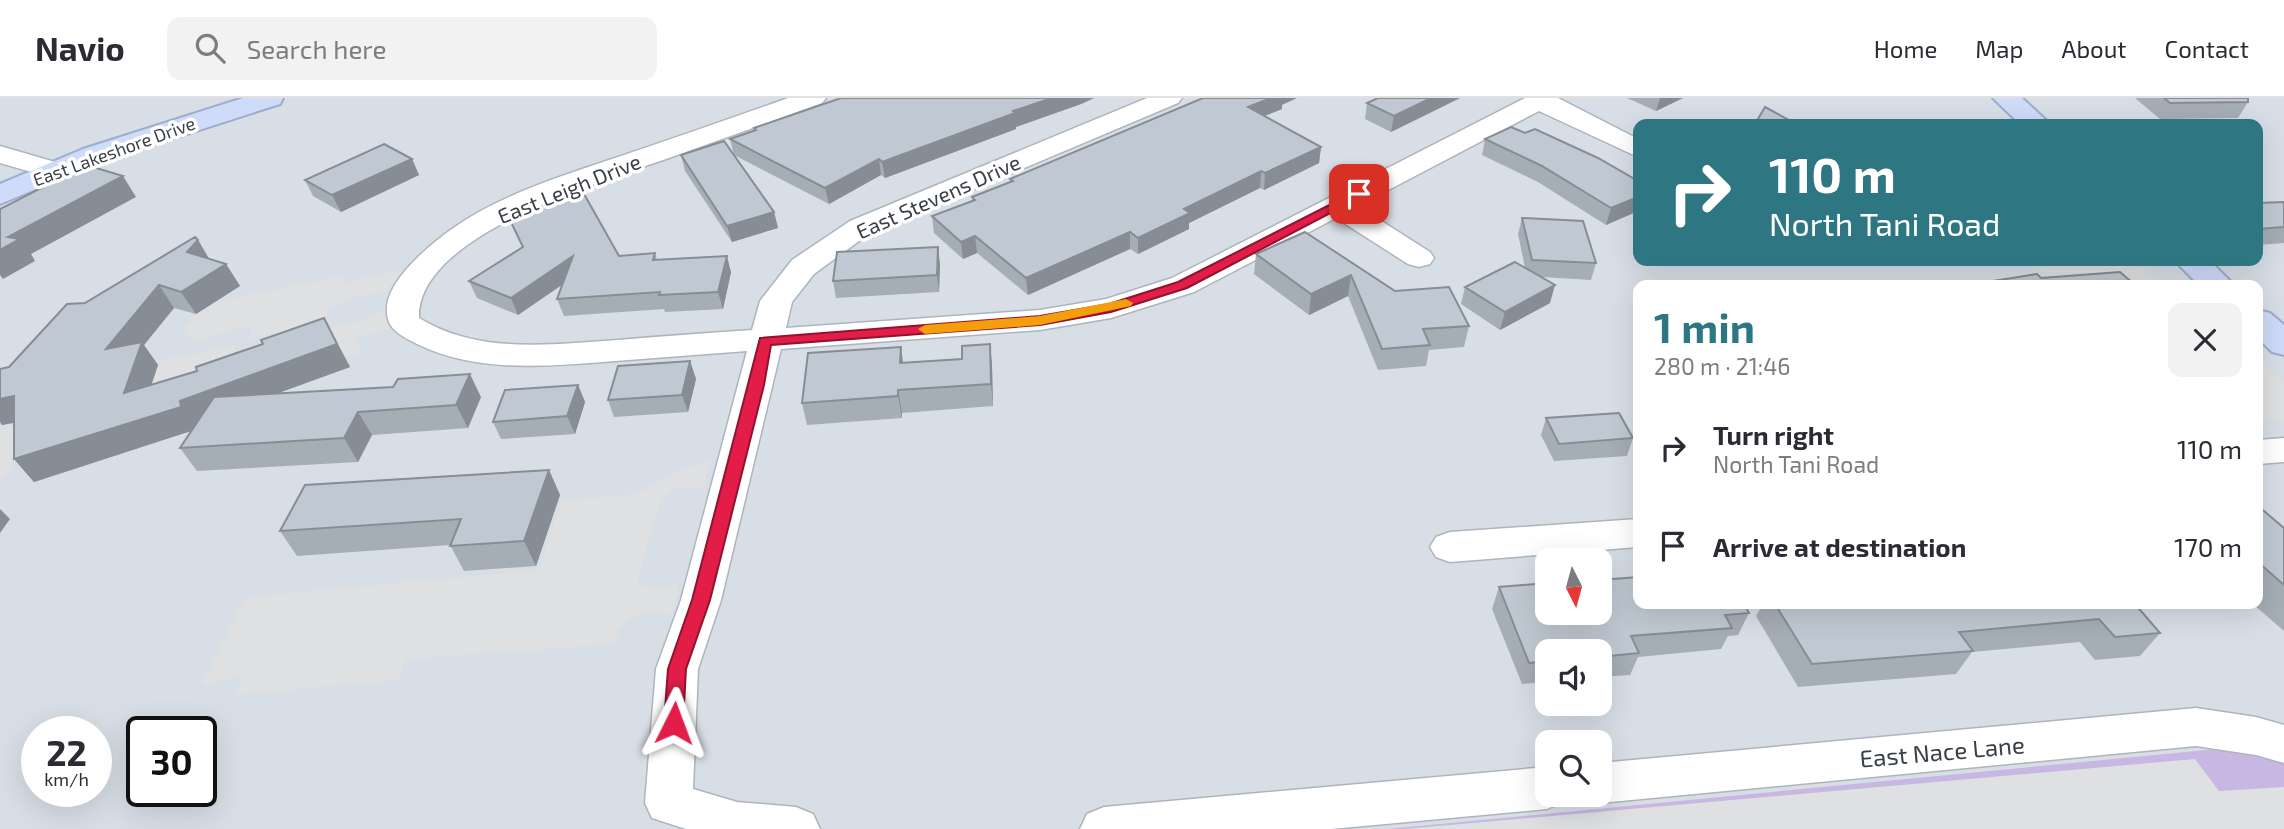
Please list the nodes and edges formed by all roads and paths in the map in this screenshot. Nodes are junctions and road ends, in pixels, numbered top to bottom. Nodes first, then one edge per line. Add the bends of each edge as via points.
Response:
1 (270, 98) edge
2 (813, 98) edge
3 (1169, 98) edge
4 (2006, 98) edge
5 (1542, 100) edge
6 (2030, 119) edge
7 (1633, 146) edge
8 (0, 154) edge
9 (52, 170) junction
10 (0, 195) edge
11 (1336, 205) junction
12 (1419, 258) dead end
13 (2197, 266) edge
14 (2212, 280) edge
15 (2263, 325) edge
16 (765, 341) junction
17 (2284, 344) edge
18 (2284, 450) edge
19 (2263, 452) edge
20 (1633, 533) edge
21 (1450, 547) dead end
22 (2284, 744) edge
23 (1612, 782) edge
24 (1535, 789) edge
25 (796, 829) edge
26 (1104, 829) edge

1 - 9 main road, East Lakeshore Drive
2 - 16 street, East Leigh Drive via 537,196 446,247 403,299 403,322 420,334 451,347 502,356
3 - 16 street, East Stevens Drive via 860,227 803,267 776,301
4 - 6 main road
5 - 7 street
5 - 11 street
8 - 9 street
9 - 10 main road, East Lakeshore Drive
11 - 12 street
11 - 16 street via 1182,285 1111,308 1040,320
13 - 14 main road
15 - 17 main road
16 - 25 street, East Stevens Drive via 701,600 677,669 669,803 737,823
18 - 19 street
20 - 21 street
22 - 23 street, East Nace Lane via 2196,727
24 - 26 street

